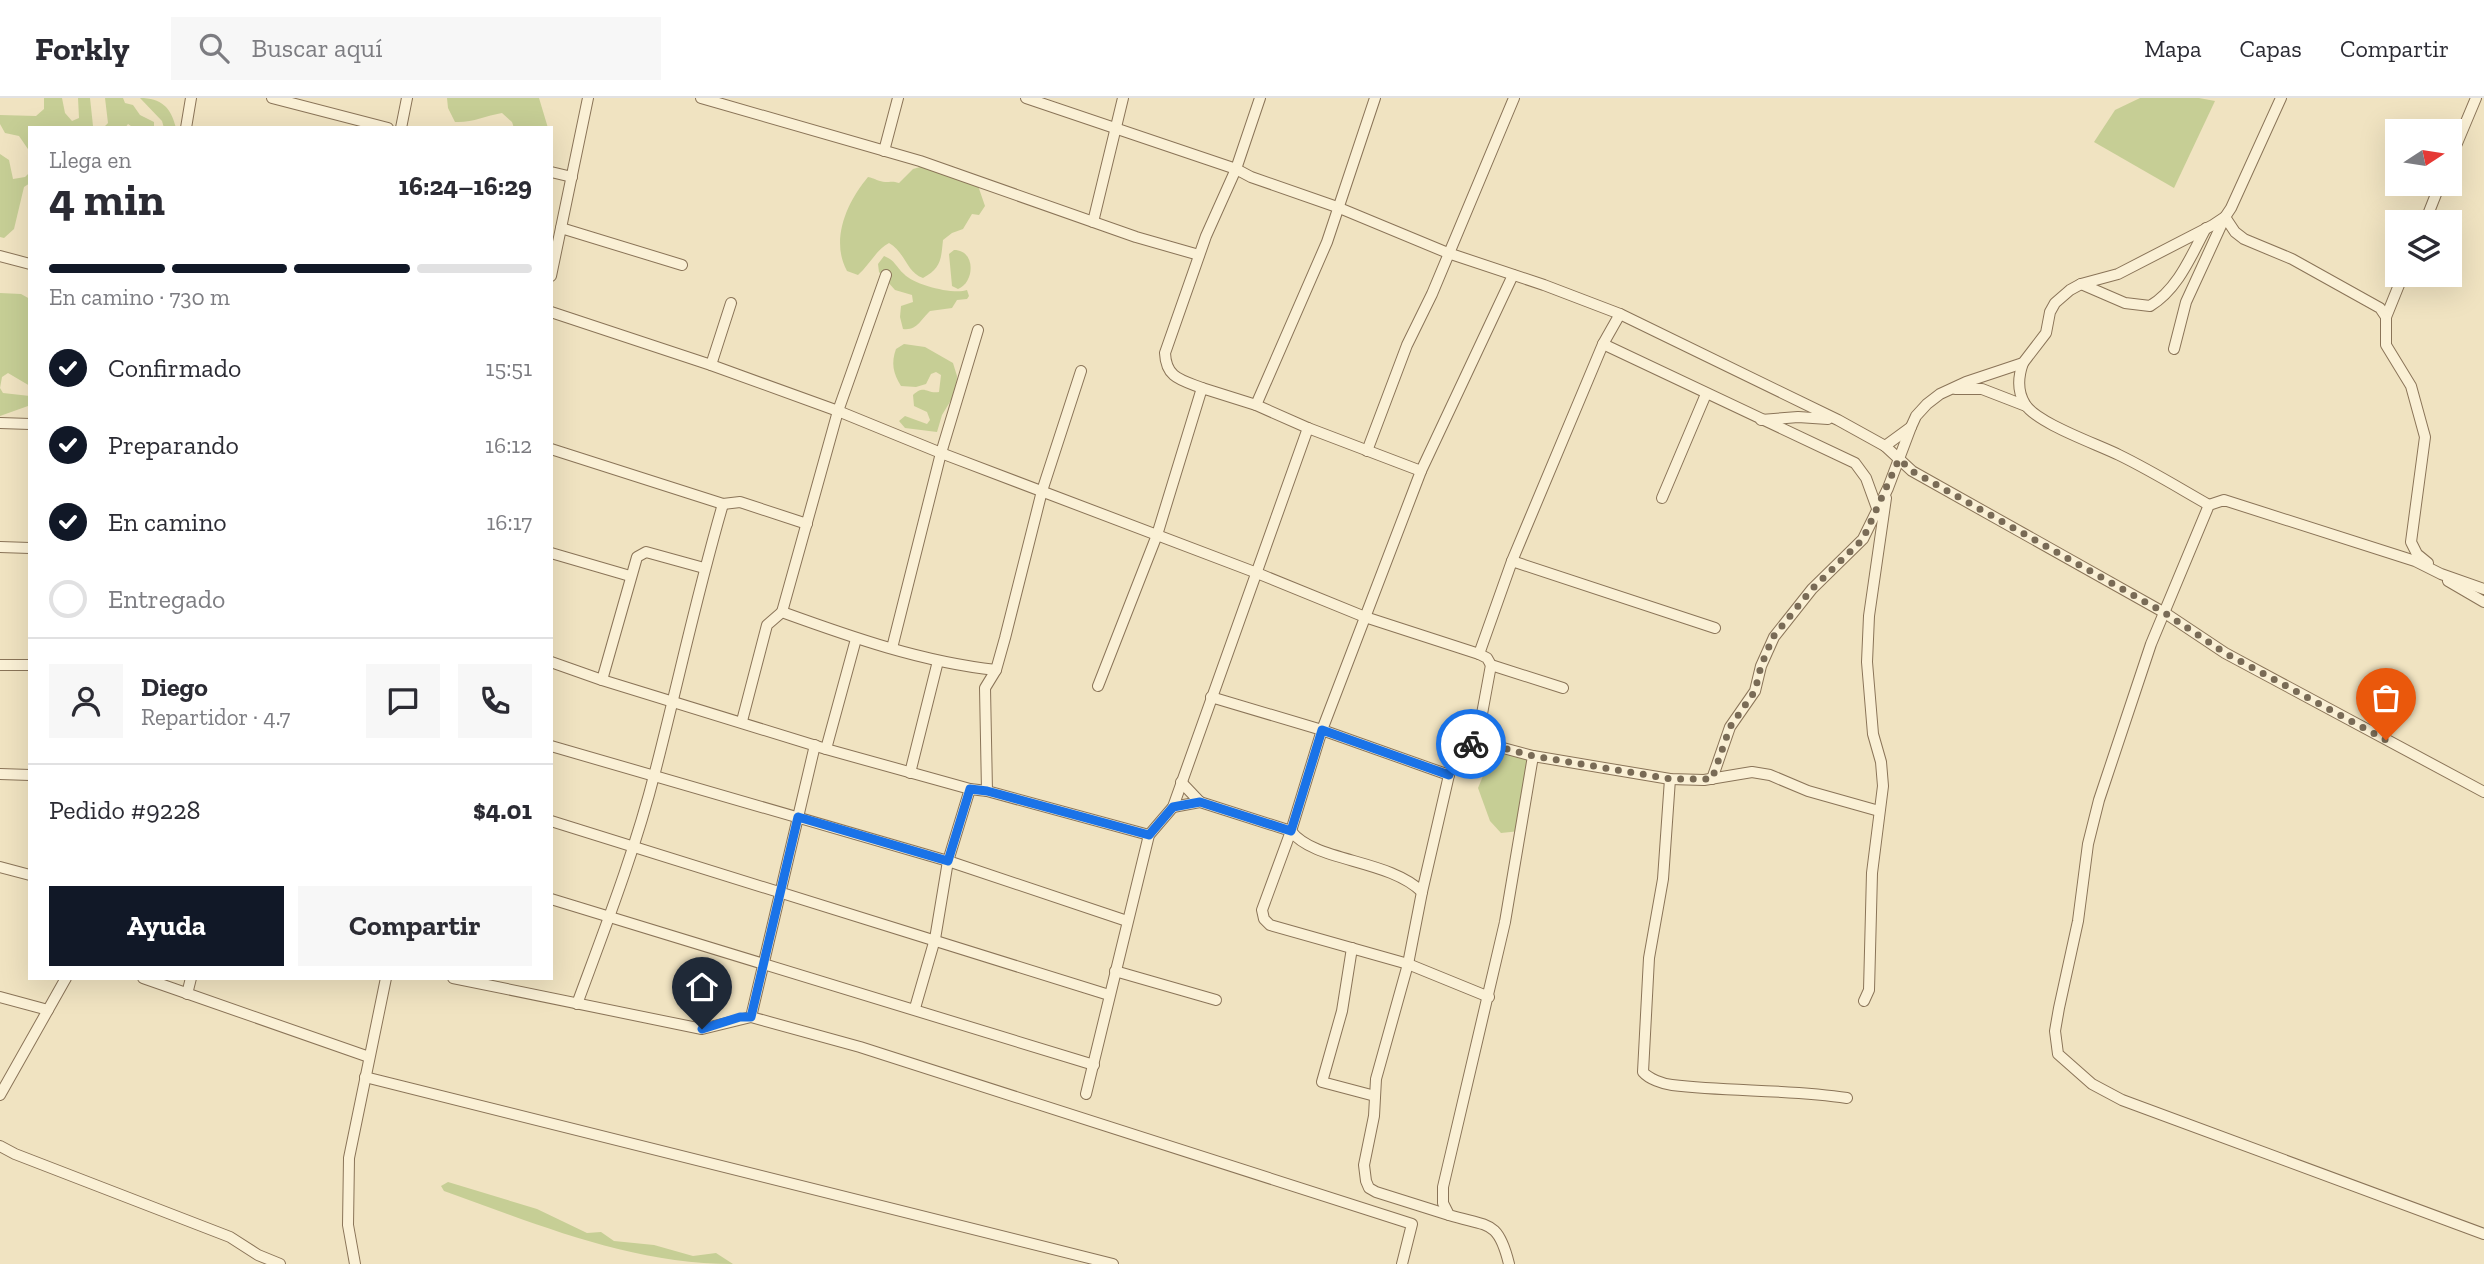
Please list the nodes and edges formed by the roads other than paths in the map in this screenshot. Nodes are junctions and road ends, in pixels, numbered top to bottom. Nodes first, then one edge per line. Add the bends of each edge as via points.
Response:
1 (191, 98) edge
2 (272, 98) edge
3 (407, 98) edge
4 (588, 98) edge
5 (701, 98) edge
6 (898, 98) edge
7 (1026, 98) edge
8 (1123, 98) edge
9 (1259, 98) edge
10 (1375, 98) edge
11 (1514, 98) edge
12 (2281, 98) edge
13 (2476, 98) edge
14 (186, 126) edge
15 (380, 126) edge
16 (401, 126) edge
17 (1114, 129) junction
18 (2462, 131) edge
19 (884, 151) junction
20 (1236, 169) junction
21 (553, 172) edge
22 (572, 177) junction
23 (1337, 207) junction
24 (2224, 217) junction
25 (1093, 222) junction
26 (561, 228) junction
27 (2206, 228) junction
28 (1448, 253) junction
29 (1199, 255) junction
30 (0, 256) edge
31 (28, 263) edge
32 (682, 265) dead end
33 (553, 266) edge
34 (886, 275) dead end
35 (1513, 275) junction
36 (2081, 284) junction
37 (2398, 287) edge
38 (731, 303) dead end
39 (553, 313) edge
40 (1620, 314) junction
41 (2386, 317) junction
42 (978, 330) dead end
43 (1602, 344) junction
44 (2174, 349) dead end
45 (2023, 363) junction
46 (711, 365) junction
47 (1081, 371) dead end
48 (1202, 388) junction
49 (1951, 389) junction
50 (1706, 394) junction
51 (1256, 405) junction
52 (2026, 406) junction
53 (838, 411) junction
54 (1761, 420) junction
55 (1838, 420) junction
56 (0, 423) edge
57 (28, 424) edge
58 (1911, 427) junction
59 (1308, 428) junction
60 (1885, 446) junction
61 (553, 450) edge
62 (1367, 451) junction
63 (941, 453) junction
64 (1899, 459) junction
65 (1421, 471) junction
66 (1888, 488) junction
67 (1042, 491) junction
68 (1662, 498) dead end
69 (723, 504) junction
70 (2209, 505) junction
71 (1877, 509) junction
72 (807, 524) junction
73 (1883, 528) junction
74 (1157, 536) junction
75 (0, 547) edge
76 (28, 548) edge
77 (553, 554) edge
78 (1512, 561) junction
79 (704, 568) junction
80 (1257, 573) junction
81 (2441, 574) junction
82 (630, 576) junction
83 (2484, 589) edge
84 (2484, 602) edge
85 (782, 612) junction
86 (2165, 613) junction
87 (1365, 617) junction
88 (1716, 628) dead end
89 (856, 639) junction
90 (892, 648) junction
91 (1479, 654) junction
92 (938, 661) junction
93 (553, 663) edge
94 (1490, 664) junction
95 (0, 665) edge
96 (28, 665) edge
97 (996, 670) junction
98 (602, 680) junction
99 (1098, 686) dead end
100 (1563, 688) dead end
101 (1211, 697) junction
102 (672, 701) junction
103 (742, 721) junction
104 (1322, 730) junction
105 (1477, 741) junction
106 (553, 747) edge
107 (821, 747) junction
108 (1533, 756) junction
109 (0, 774) edge
110 (911, 774) junction
111 (28, 775) edge
112 (654, 775) junction
113 (1449, 775) junction
114 (1671, 779) junction
115 (1712, 779) junction
116 (1181, 782) junction
117 (970, 789) junction
118 (987, 791) junction
119 (2484, 792) edge
120 (1200, 802) junction
121 (1173, 807) junction
122 (1879, 811) junction
123 (798, 817) junction
124 (553, 822) edge
125 (1291, 831) junction
126 (1149, 835) junction
127 (632, 845) junction
128 (948, 861) junction
129 (0, 867) edge
130 (28, 874) edge
131 (1422, 891) junction
132 (781, 892) junction
133 (553, 900) edge
134 (610, 917) junction
135 (1127, 921) junction
136 (935, 939) junction
137 (1353, 948) junction
138 (764, 964) junction
139 (1408, 964) junction
140 (1115, 971) junction
141 (65, 980) edge
142 (148, 980) edge
143 (190, 980) edge
144 (387, 980) edge
145 (463, 980) edge
146 (187, 994) junction
147 (1110, 995) junction
148 (0, 997) edge
149 (1489, 997) junction
150 (1216, 1000) dead end
151 (1864, 1001) dead end
152 (577, 1004) junction
153 (915, 1008) junction
154 (48, 1010) junction
155 (751, 1017) junction
156 (369, 1057) junction
157 (1094, 1065) junction
158 (365, 1077) junction
159 (1086, 1094) dead end
160 (0, 1095) edge
161 (1375, 1096) junction
162 (1847, 1098) dead end
163 (0, 1146) edge
164 (1419, 1206) junction
165 (1448, 1215) junction
166 (1412, 1224) junction
167 (2484, 1234) edge
168 (279, 1264) edge
169 (355, 1264) edge
170 (1113, 1264) edge
171 (1402, 1264) edge
172 (1508, 1264) edge

1 - 14 street
2 - 15 street
3 - 16 street
4 - 22 street
5 - 19 street
6 - 19 street
7 - 17 street
8 - 17 street
9 - 20 street
10 - 23 street
11 - 28 street
12 - 24 street
13 - 18 street
17 - 20 street
17 - 25 street
19 - 25 street
20 - 23 street
20 - 29 street
21 - 22 street
22 - 26 street
23 - 28 street
23 - 51 street via 1327,242
24 - 27 street
24 - 41 street via 2244,239 2370,301
24 - 44 street via 2186,302
25 - 29 street
26 - 32 street
26 - 33 street
27 - 36 street via 2118,274
27 - 36 street via 2180,276 2150,306 2125,303
28 - 35 street
28 - 62 street
29 - 48 street via 1165,353 1171,375
30 - 31 street
34 - 53 street
35 - 40 street
35 - 65 street
36 - 45 street via 2055,303 2046,333
37 - 41 street
38 - 46 street
39 - 46 street
40 - 43 street
40 - 55 street
41 - 81 street via 2386,345 2411,386 2425,437 2411,542 2417,554
42 - 63 street
43 - 50 street
43 - 78 street
45 - 49 street
45 - 52 street via 2019,390
46 - 53 street
47 - 67 street
48 - 51 street
48 - 74 street
49 - 52 street via 1982,389
49 - 58 street via 1927,404
50 - 54 street
50 - 68 street
51 - 59 street
52 - 70 street via 2050,423
53 - 63 street
53 - 72 street
54 - 55 street
54 - 71 street via 1855,463
55 - 60 street
56 - 57 street
58 - 60 street
58 - 64 street
59 - 62 street
59 - 80 street
60 - 64 street
61 - 69 street
62 - 65 street
63 - 67 street
63 - 90 street
64 - 66 street
64 - 86 street via 1912,471
65 - 87 street
66 - 71 street
66 - 73 street
67 - 74 street
67 - 97 street
69 - 72 street via 740,502
69 - 79 street
70 - 81 street via 2224,500 2415,561
70 - 86 street
71 - 73 street
71 - 115 street via 1863,539 1812,589 1773,637 1755,691 1730,727
72 - 85 street
73 - 122 street via 1869,615 1867,662 1871,721 1883,786
74 - 80 street
74 - 99 street
75 - 76 street
77 - 82 street
78 - 88 street
78 - 91 street
79 - 82 street via 646,552 637,556
79 - 102 street
80 - 87 street
80 - 101 street
81 - 83 street
81 - 84 street
82 - 98 street
85 - 89 street
85 - 103 street via 767,625
86 - 119 street via 2225,653
86 - 167 street via 2099,800 2088,845 2055,1031 2058,1054 2092,1084 2122,1100
87 - 91 street
87 - 104 street
89 - 90 street
89 - 107 street
90 - 92 street
91 - 94 street
92 - 97 street
92 - 110 street
93 - 98 street
94 - 100 street
94 - 105 street
95 - 96 street
97 - 118 street via 985,688
98 - 102 street
101 - 104 street
101 - 116 street
102 - 103 street
102 - 112 street
103 - 107 street
104 - 113 street
104 - 125 street
105 - 108 street
105 - 113 street via 1456,755
106 - 112 street
107 - 110 street
107 - 123 street
108 - 114 street
108 - 149 street
109 - 111 street
110 - 117 street
112 - 123 street
112 - 127 street
113 - 131 street
114 - 115 street
114 - 162 street via 1663,879 1649,958 1643,1072 1669,1085
115 - 122 street via 1752,772 1770,775
116 - 120 street
116 - 121 street
117 - 118 street
117 - 128 street
118 - 126 street
120 - 121 street
120 - 125 street
121 - 126 street
122 - 151 street via 1872,873 1869,990
123 - 128 street
123 - 132 street
124 - 127 street
125 - 131 street via 1300,841 1405,878
125 - 137 street via 1262,910 1264,919 1270,925
126 - 135 street
127 - 132 street
127 - 134 street
128 - 135 street
128 - 136 street
129 - 130 street
131 - 139 street
132 - 136 street
132 - 138 street
133 - 134 street
134 - 138 street
134 - 152 street
135 - 140 street
136 - 147 street
136 - 153 street
137 - 139 street
137 - 161 street via 1322,1082
138 - 153 street
138 - 155 street
139 - 149 street
139 - 161 street
140 - 147 street
140 - 150 street
141 - 154 street
142 - 146 street
143 - 146 street
144 - 156 street
145 - 152 street
146 - 156 street
147 - 157 street
148 - 154 street
149 - 165 street via 1443,1187
152 - 155 street via 702,1029
153 - 157 street
154 - 160 street
155 - 166 street via 912,1063
156 - 158 street
157 - 159 street
158 - 169 street via 349,1158 348,1224
158 - 170 street
161 - 164 street via 1364,1165 1366,1181 1376,1192
163 - 168 street via 230,1237
164 - 165 street
164 - 166 street
165 - 172 street via 1495,1230 1503,1239
166 - 171 street

